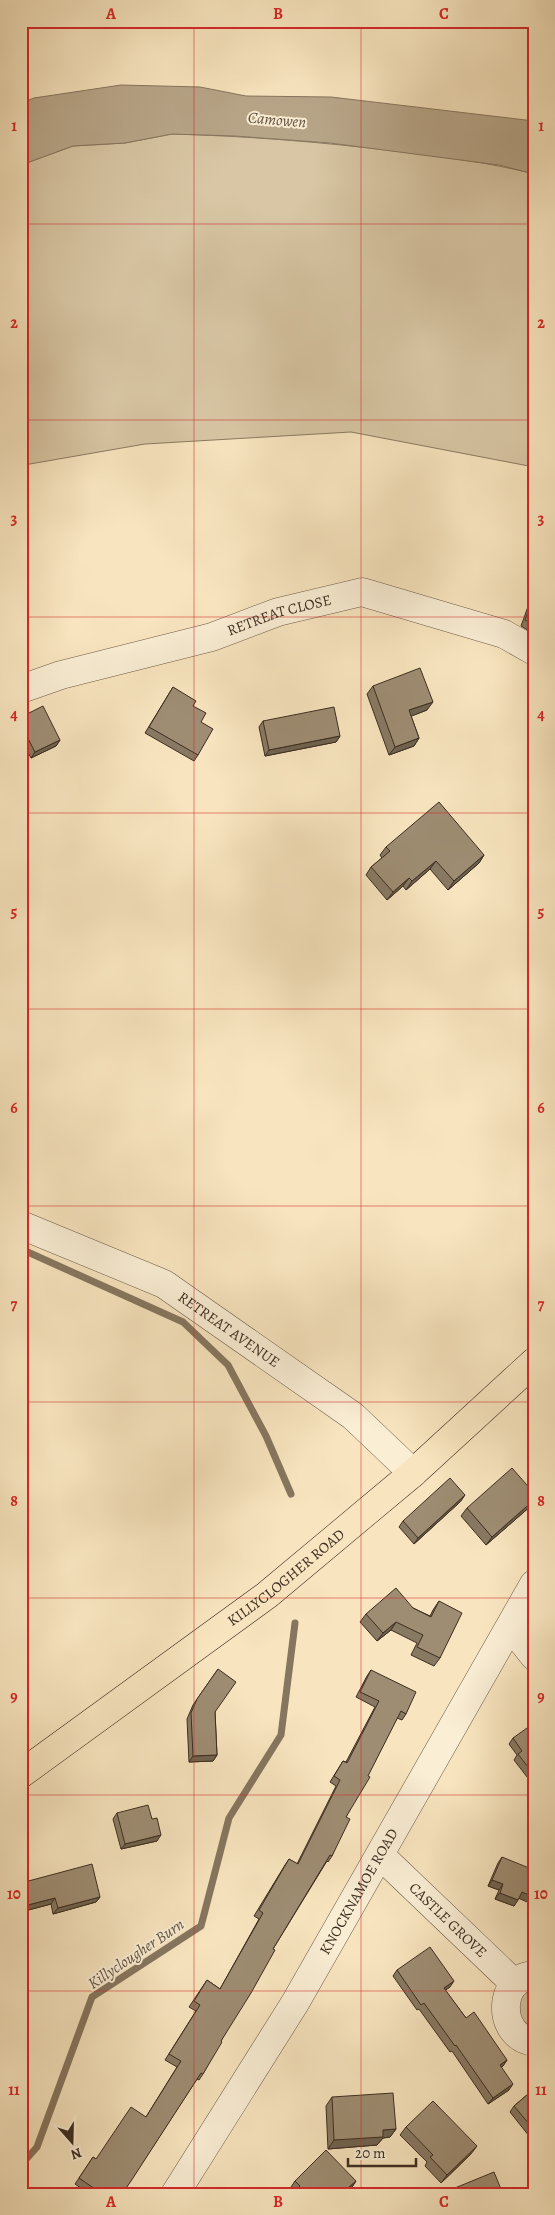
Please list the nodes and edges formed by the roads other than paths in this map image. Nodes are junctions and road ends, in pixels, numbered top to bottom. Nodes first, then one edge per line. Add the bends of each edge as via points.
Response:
1 (534, 650) edge
2 (21, 689) edge
3 (21, 1225) edge
4 (534, 1362) edge
5 (413, 1472) junction
6 (534, 1584) edge
7 (511, 1627) junction
8 (534, 1656) edge
9 (21, 1774) edge
10 (380, 1855) junction
11 (524, 1979) edge
12 (534, 2042) edge
13 (175, 2194) edge

1 - 2 street, RETREAT CLOSE via 504,634 362,592 278,612 212,637 62,675
3 - 5 street, RETREAT AVENUE via 164,1284 353,1416
4 - 5 highway, KILLYCLOGHER ROAD
5 - 9 highway, KILLYCLOGHER ROAD via 267,1595
6 - 7 street, KNOCKNAMOE ROAD
7 - 8 street
7 - 10 street, KNOCKNAMOE ROAD
10 - 11 street, CASTLE GROVE
10 - 13 street, KNOCKNAMOE ROAD via 295,2003
11 - 12 street via 507,1995 505,2009 508,2023 516,2034

